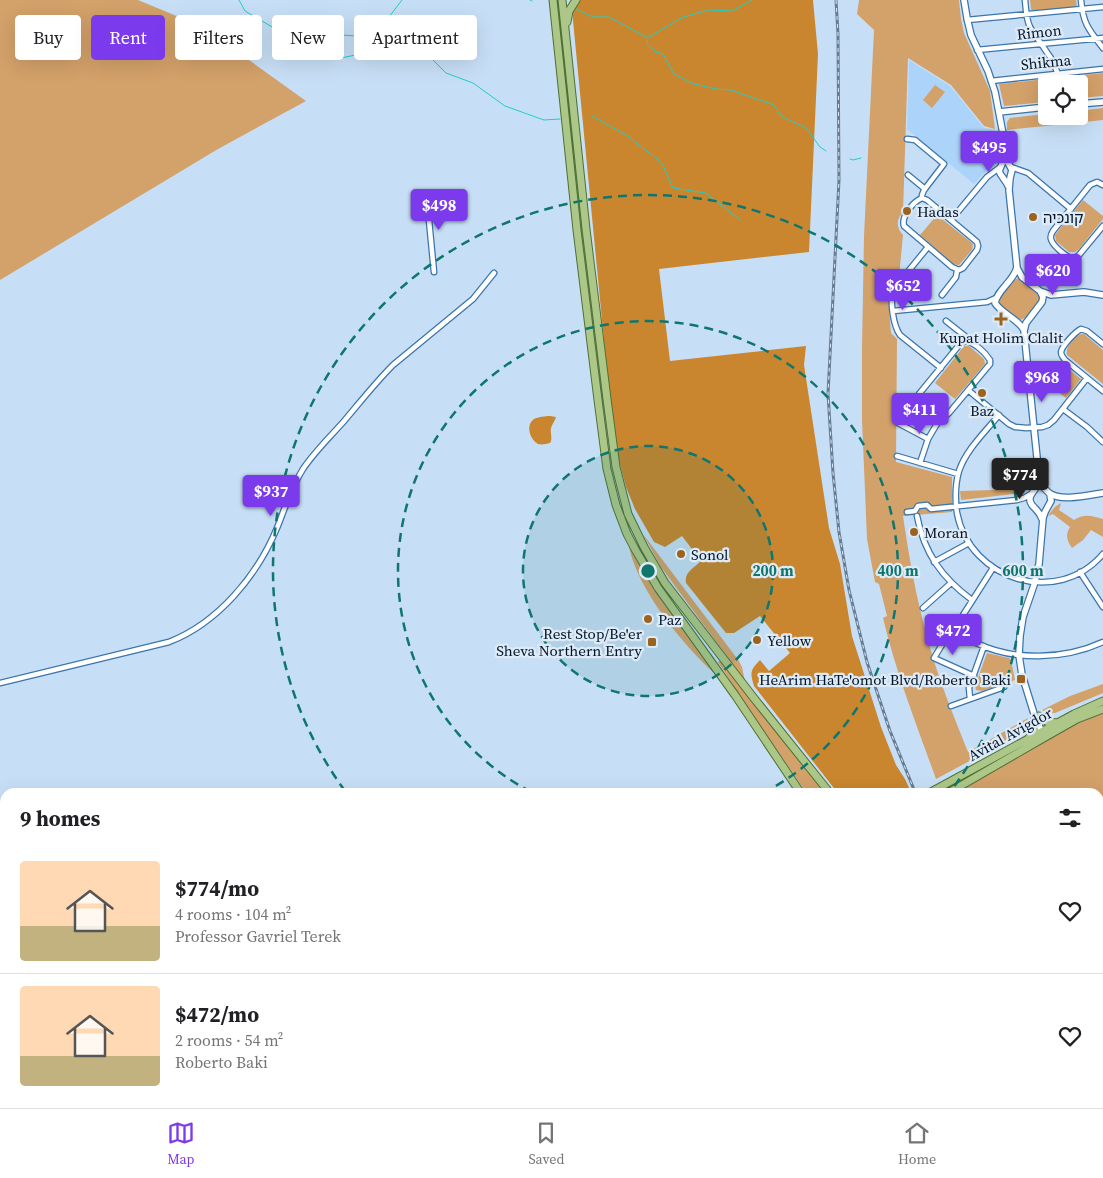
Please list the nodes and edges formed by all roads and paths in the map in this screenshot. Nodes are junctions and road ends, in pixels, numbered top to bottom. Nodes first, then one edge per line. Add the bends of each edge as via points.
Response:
1 (553, 0) edge
2 (562, 0) edge
3 (576, 0) edge
4 (964, 0) edge
5 (1025, 0) edge
6 (1081, 0) edge
7 (1103, 7) edge
8 (1082, 10) junction
9 (1026, 15) junction
10 (967, 20) junction
11 (566, 30) junction
12 (1103, 38) edge
13 (1095, 39) junction
14 (1041, 44) junction
15 (1103, 48) edge
16 (977, 50) junction
17 (1103, 69) edge
18 (1058, 74) junction
19 (991, 81) junction
20 (1103, 102) edge
21 (1088, 103) edge
22 (1038, 108) edge
23 (999, 112) junction
24 (907, 139) dead end
25 (1006, 155) junction
26 (1010, 166) junction
27 (1001, 167) junction
28 (1020, 171) junction
29 (992, 173) junction
30 (1011, 174) junction
31 (908, 175) dead end
32 (1002, 176) junction
33 (1103, 185) edge
34 (925, 189) junction
35 (1009, 190) junction
36 (922, 198) junction
37 (1071, 208) junction
38 (422, 209) dead end
39 (951, 220) junction
40 (1103, 226) edge
41 (1101, 233) edge
42 (928, 248) junction
43 (1017, 267) junction
44 (957, 270) junction
45 (434, 272) dead end
46 (494, 273) dead end
47 (1022, 277) junction
48 (1012, 279) junction
49 (1040, 291) junction
50 (942, 295) dead end
51 (1054, 295) junction
52 (1103, 295) edge
53 (997, 297) junction
54 (987, 302) junction
55 (1041, 303) junction
56 (998, 307) junction
57 (893, 311) junction
58 (946, 321) dead end
59 (1027, 321) junction
60 (1017, 322) junction
61 (1024, 331) junction
62 (966, 341) junction
63 (1103, 344) edge
64 (941, 368) junction
65 (1087, 378) junction
66 (968, 390) junction
67 (1103, 391) edge
68 (1063, 408) junction
69 (999, 415) junction
70 (941, 417) junction
71 (898, 424) dead end
72 (1034, 428) junction
73 (928, 439) junction
74 (1103, 442) edge
75 (897, 456) dead end
76 (920, 463) junction
77 (958, 474) junction
78 (1040, 477) junction
79 (1033, 491) junction
80 (1048, 491) junction
81 (1103, 493) edge
82 (1063, 497) junction
83 (1017, 500) junction
84 (956, 506) junction
85 (1048, 506) junction
86 (1034, 507) junction
87 (907, 512) dead end
88 (917, 516) dead end
89 (1042, 521) junction
90 (969, 542) junction
91 (1103, 554) edge
92 (934, 562) junction
93 (993, 568) junction
94 (1080, 572) junction
95 (1035, 582) junction
96 (951, 583) junction
97 (972, 600) junction
98 (1103, 607) edge
99 (923, 608) dead end
100 (957, 628) junction
101 (1103, 642) edge
102 (984, 646) junction
103 (1019, 655) junction
104 (974, 676) junction
105 (0, 683) edge
106 (1004, 687) dead end
107 (970, 699) junction
108 (1103, 702) edge
109 (951, 706) dead end
110 (1103, 708) edge
111 (1037, 716) junction
112 (1058, 723) junction
113 (1045, 733) junction
114 (1027, 741) junction
115 (797, 788) edge
116 (826, 788) edge
117 (939, 788) edge
118 (956, 788) edge

1 - 115 main road via 598,400 607,469 616,505 627,534 654,582
2 - 11 main road
3 - 11 main road via 569,11
4 - 10 street
5 - 9 street
6 - 8 street
7 - 8 street
8 - 9 street
8 - 13 street
9 - 10 street
9 - 14 street
10 - 16 street
11 - 116 main road via 609,416 616,467 628,514 665,583
12 - 13 street, Rimon
13 - 14 street, Rimon
13 - 15 street
14 - 16 street, Rimon
14 - 18 street
16 - 19 street
17 - 18 street, Shikma
18 - 19 street, Shikma
19 - 23 street
20 - 21 street
22 - 23 street
23 - 25 street
24 - 34 street via 915,140 944,164
25 - 26 street
25 - 27 street
26 - 27 street
26 - 28 street
26 - 30 street
27 - 29 street
27 - 32 street
28 - 30 street
28 - 37 street via 1029,174
29 - 32 street
29 - 39 street
30 - 32 street
30 - 35 street
31 - 34 street
32 - 35 street
33 - 37 street via 1098,182 1091,184
34 - 36 street
35 - 43 street
36 - 39 street
36 - 42 street via 906,214 903,223
37 - 41 street via 1052,233 1054,246 1067,256 1076,258
38 - 45 street via 428,210
39 - 44 street via 978,244 964,267
40 - 41 street
42 - 44 street
42 - 57 street via 894,289
43 - 47 street
43 - 48 street
44 - 50 street via 956,277
46 - 105 street via 473,300 384,374 312,457 293,487 265,554 242,587 211,618 169,642
47 - 48 street
47 - 49 street
48 - 53 street
49 - 51 street
49 - 55 street
51 - 52 street via 1084,292
51 - 55 street
53 - 54 street
53 - 56 street
54 - 56 street
54 - 57 street
55 - 59 street
56 - 60 street
57 - 64 street via 895,327 900,335
58 - 62 street via 965,336
59 - 60 street
59 - 61 street
60 - 61 street
61 - 72 street
62 - 64 street
62 - 66 street via 991,361
63 - 65 street via 1082,329 1062,349 1063,357
64 - 70 street via 919,397
65 - 67 street
65 - 68 street
66 - 69 street
66 - 70 street via 949,413
68 - 72 street via 1049,424
68 - 74 street
69 - 72 street via 1013,426
69 - 77 street via 966,456
70 - 73 street
71 - 73 street
72 - 78 street
73 - 76 street
75 - 76 street
76 - 77 street
77 - 84 street
78 - 79 street
78 - 80 street via 1041,484
79 - 80 street via 1041,488
79 - 83 street
79 - 86 street via 1030,499
80 - 82 street
80 - 85 street via 1051,499
81 - 82 street
82 - 85 street
83 - 84 street
83 - 86 street
84 - 87 street via 930,509 927,505 918,506 915,511
84 - 90 street via 962,530
85 - 86 street via 1042,510
85 - 89 street
86 - 89 street
88 - 92 street
89 - 95 street
90 - 92 street
90 - 93 street via 980,558
91 - 94 street
92 - 96 street
93 - 95 street
93 - 97 street
94 - 95 street via 1064,579
94 - 98 street
95 - 103 street via 1023,617
96 - 97 street
96 - 99 street
97 - 100 street
100 - 102 street via 963,636
100 - 104 street via 949,633 934,658
101 - 103 street via 1077,652 1053,656
102 - 103 street
102 - 104 street
103 - 111 street via 1022,675
104 - 107 street via 969,689
106 - 107 street
107 - 109 street
108 - 112 main road, Avital Avigdor
110 - 113 main road, Avital Avigdor
111 - 112 main road
111 - 113 street
111 - 114 main road
112 - 113 main road, Avital Avigdor
113 - 114 main road, Avital Avigdor
113 - 118 main road, Avital Avigdor
114 - 117 main road, Avital Avigdor

